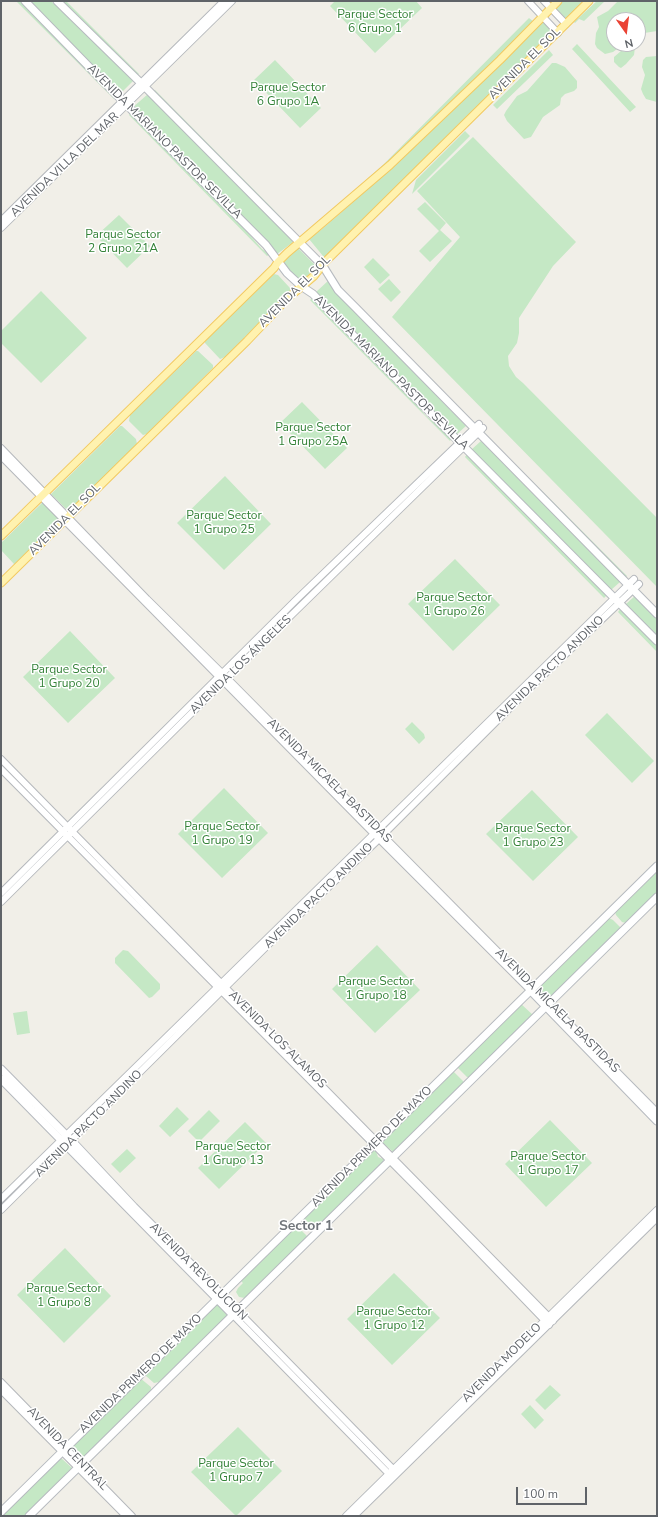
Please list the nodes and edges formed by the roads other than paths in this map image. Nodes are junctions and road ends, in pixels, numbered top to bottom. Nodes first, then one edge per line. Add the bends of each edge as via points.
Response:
1 (25, 1) edge
2 (57, 1) edge
3 (224, 1) edge
4 (232, 1) edge
5 (528, 1) edge
6 (544, 1) edge
7 (558, 1) edge
8 (589, 1) edge
9 (551, 8) junction
10 (543, 17) junction
11 (566, 24) junction
12 (558, 33) junction
13 (143, 85) junction
14 (125, 103) junction
15 (1, 221) edge
16 (1, 228) edge
17 (299, 242) junction
18 (278, 262) junction
19 (322, 266) junction
20 (302, 286) junction
21 (478, 428) junction
22 (461, 444) junction
23 (1, 448) edge
24 (1, 456) edge
25 (43, 495) junction
26 (66, 519) junction
27 (1, 536) edge
28 (634, 579) dead end
29 (1, 583) edge
30 (639, 584) dead end
31 (630, 587) junction
32 (616, 601) junction
33 (657, 614) edge
34 (657, 641) edge
35 (223, 677) junction
36 (1, 759) edge
37 (1, 769) edge
38 (68, 832) junction
39 (378, 835) junction
40 (657, 866) edge
41 (1, 893) edge
42 (657, 897) edge
43 (1, 902) edge
44 (221, 987) junction
45 (531, 988) junction
46 (547, 1005) junction
47 (1, 1069) edge
48 (1, 1079) edge
49 (657, 1113) edge
50 (657, 1121) edge
51 (67, 1140) junction
52 (376, 1144) junction
53 (391, 1159) junction
54 (1, 1199) edge
55 (1, 1210) edge
56 (657, 1210) edge
57 (657, 1218) edge
58 (220, 1297) junction
59 (235, 1313) junction
60 (549, 1321) junction
61 (1, 1382) edge
62 (1, 1390) edge
63 (64, 1449) junction
64 (80, 1465) junction
65 (393, 1474) junction
66 (1, 1512) edge
67 (29, 1516) edge
68 (126, 1516) edge
69 (132, 1516) edge
70 (346, 1516) edge
71 (354, 1516) edge

1 - 14 main road, AVENIDA MARIANO PASTOR SEVILLA
2 - 13 main road, AVENIDA MARIANO PASTOR SEVILLA
3 - 13 street, AVENIDA VILLA DEL MAR
4 - 13 street, AVENIDA VILLA DEL MAR
5 - 10 street
6 - 9 street
7 - 9 main road, AVENIDA EL SOL
8 - 11 main road, AVENIDA EL SOL
9 - 10 main road, AVENIDA EL SOL
9 - 11 street
10 - 12 street
10 - 17 main road, AVENIDA EL SOL via 390,165
11 - 12 main road, AVENIDA EL SOL
12 - 19 main road, AVENIDA EL SOL
13 - 14 street, AVENIDA VILLA DEL MAR
13 - 17 main road, AVENIDA MARIANO PASTOR SEVILLA
14 - 15 street, AVENIDA VILLA DEL MAR
14 - 16 street, AVENIDA VILLA DEL MAR
14 - 18 main road, AVENIDA MARIANO PASTOR SEVILLA via 266,245
17 - 18 main road, AVENIDA EL SOL
17 - 19 main road, AVENIDA MARIANO PASTOR SEVILLA
18 - 20 main road, AVENIDA MARIANO PASTOR SEVILLA
18 - 25 main road, AVENIDA EL SOL
19 - 20 main road, AVENIDA EL SOL
19 - 21 main road, AVENIDA MARIANO PASTOR SEVILLA via 338,290
20 - 22 main road, AVENIDA MARIANO PASTOR SEVILLA via 313,294
20 - 26 main road, AVENIDA EL SOL
21 - 22 street, AVENIDA LOS ÁNGELES
21 - 31 main road, AVENIDA MARIANO PASTOR SEVILLA
22 - 32 main road, AVENIDA MARIANO PASTOR SEVILLA
22 - 35 street, AVENIDA LOS ÁNGELES
23 - 25 street, AVENIDA MICAELA BASTIDAS
24 - 25 street, AVENIDA MICAELA BASTIDAS
25 - 26 street, AVENIDA MICAELA BASTIDAS
25 - 27 main road, AVENIDA EL SOL
26 - 29 main road, AVENIDA EL SOL
26 - 35 street, AVENIDA MICAELA BASTIDAS via 95,552
28 - 31 street, AVENIDA PACTO ANDINO
30 - 31 street, AVENIDA PACTO ANDINO
31 - 32 street, AVENIDA PACTO ANDINO
31 - 33 main road, AVENIDA MARIANO PASTOR SEVILLA
32 - 34 main road, AVENIDA MARIANO PASTOR SEVILLA
32 - 39 street, AVENIDA PACTO ANDINO
35 - 38 street, AVENIDA LOS ÁNGELES
35 - 39 street, AVENIDA MICAELA BASTIDAS
36 - 38 street, AVENIDA LOS ALAMOS
37 - 38 street, AVENIDA LOS ALAMOS
38 - 41 street, AVENIDA LOS ÁNGELES
38 - 43 street, AVENIDA LOS ÁNGELES
38 - 44 street, AVENIDA LOS ALAMOS
39 - 44 street, AVENIDA PACTO ANDINO
39 - 45 street, AVENIDA MICAELA BASTIDAS
40 - 45 main road, AVENIDA PRIMERO DE MAYO
42 - 46 main road, AVENIDA PRIMERO DE MAYO
44 - 51 street, AVENIDA PACTO ANDINO
44 - 52 street, AVENIDA LOS ALAMOS
45 - 46 main road, AVENIDA MICAELA BASTIDAS
45 - 52 main road, AVENIDA PRIMERO DE MAYO
46 - 49 main road, AVENIDA MICAELA BASTIDAS
46 - 50 main road, AVENIDA MICAELA BASTIDAS
46 - 53 main road, AVENIDA PRIMERO DE MAYO
47 - 51 main road, AVENIDA REVOLUCIÓN
48 - 51 main road, AVENIDA REVOLUCIÓN
51 - 54 street, AVENIDA PACTO ANDINO
51 - 55 street, AVENIDA PACTO ANDINO
51 - 58 main road, AVENIDA REVOLUCIÓN
52 - 53 street, AVENIDA LOS ALAMOS
52 - 58 main road, AVENIDA PRIMERO DE MAYO
53 - 59 main road, AVENIDA PRIMERO DE MAYO
53 - 60 street, AVENIDA LOS ALAMOS
56 - 60 street, AVENIDA MODELO
57 - 60 street, AVENIDA MODELO
58 - 59 main road, AVENIDA REVOLUCIÓN
58 - 63 main road, AVENIDA PRIMERO DE MAYO
59 - 64 main road, AVENIDA PRIMERO DE MAYO
59 - 65 street, AVENIDA REVOLUCIÓN
60 - 65 street, AVENIDA MODELO
61 - 63 street, AVENIDA CENTRAL
62 - 63 street, AVENIDA CENTRAL
63 - 64 street, AVENIDA CENTRAL
63 - 66 main road, AVENIDA PRIMERO DE MAYO
64 - 67 main road, AVENIDA PRIMERO DE MAYO
64 - 68 street, AVENIDA CENTRAL
64 - 69 street, AVENIDA CENTRAL
65 - 70 street, AVENIDA MODELO
65 - 71 street, AVENIDA MODELO

